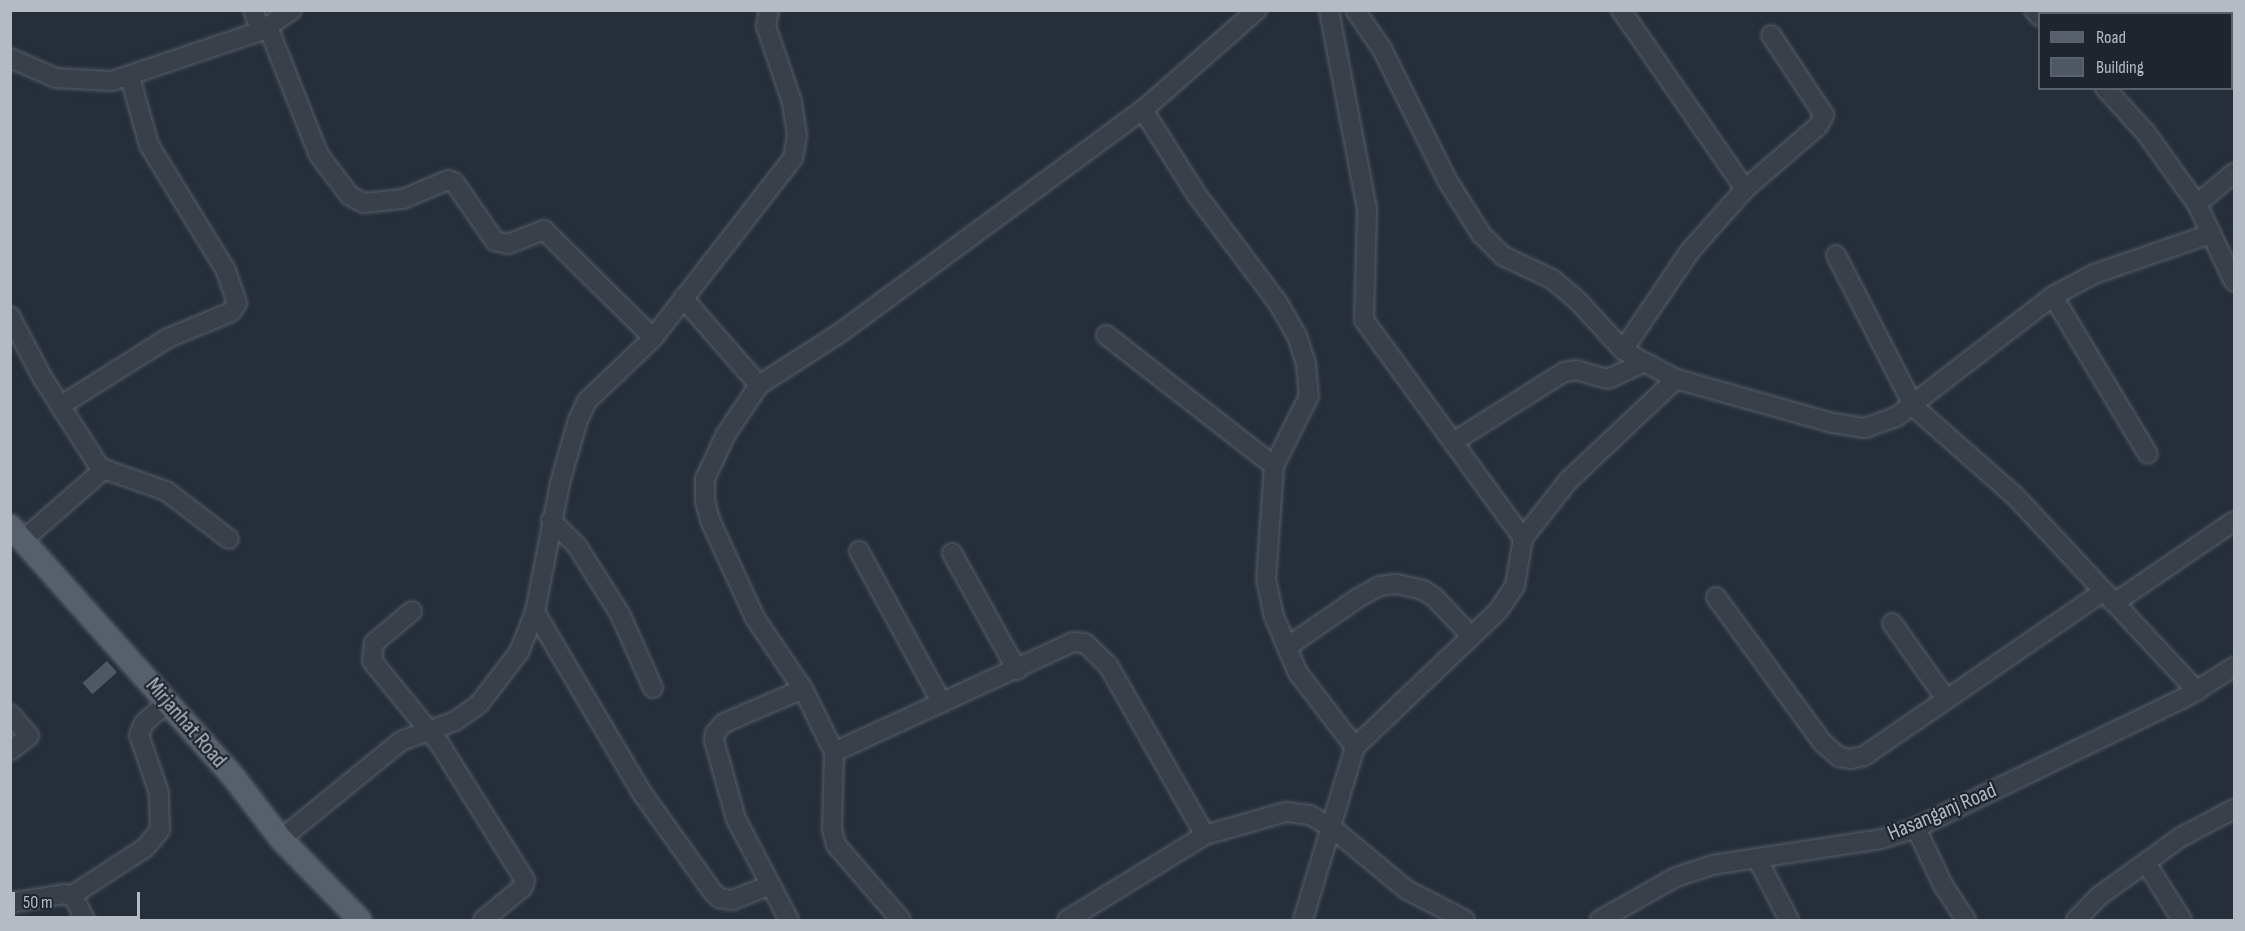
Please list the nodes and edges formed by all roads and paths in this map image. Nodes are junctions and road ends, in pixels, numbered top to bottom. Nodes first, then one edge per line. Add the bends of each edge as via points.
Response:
1 (253, 10) edge
2 (292, 10) edge
3 (769, 10) edge
4 (1257, 10) edge
5 (1329, 10) edge
6 (1355, 10) edge
7 (1621, 10) edge
8 (265, 29) junction
9 (1771, 35) dead end
10 (10, 58) edge
11 (130, 77) junction
12 (2107, 90) edge
13 (1143, 110) junction
14 (2235, 173) edge
15 (1745, 189) junction
16 (2197, 204) junction
17 (2210, 234) junction
18 (1836, 255) dead end
19 (2235, 282) edge
20 (2053, 296) junction
21 (683, 298) junction
22 (10, 316) edge
23 (1106, 335) dead end
24 (653, 338) junction
25 (1623, 350) junction
26 (1644, 362) junction
27 (1676, 379) junction
28 (759, 385) junction
29 (60, 406) junction
30 (1914, 407) junction
31 (1453, 442) junction
32 (2148, 454) dead end
33 (1274, 466) junction
34 (102, 468) junction
35 (551, 520) junction
36 (2235, 521) edge
37 (17, 532) edge
38 (1523, 538) junction
39 (229, 539) dead end
40 (859, 551) dead end
41 (952, 553) dead end
42 (1716, 597) dead end
43 (2109, 597) junction
44 (412, 611) dead end
45 (535, 612) junction
46 (1892, 623) dead end
47 (1471, 636) junction
48 (1287, 646) junction
49 (2235, 667) edge
50 (1017, 669) junction
51 (652, 688) dead end
52 (803, 689) junction
53 (2197, 691) junction
54 (1946, 699) junction
55 (168, 702) junction
56 (942, 704) junction
57 (10, 714) edge
58 (428, 730) junction
59 (1355, 747) junction
60 (10, 751) edge
61 (834, 752) junction
62 (2235, 809) edge
63 (1332, 828) junction
64 (1916, 828) junction
65 (1205, 836) junction
66 (281, 839) junction
67 (1758, 860) junction
68 (2146, 862) junction
69 (768, 886) junction
70 (70, 896) junction
71 (10, 903) edge
72 (85, 921) edge
73 (360, 921) edge
74 (483, 921) edge
75 (789, 921) edge
76 (901, 921) edge
77 (1067, 921) edge
78 (1303, 921) edge
79 (1465, 921) edge
80 (1600, 921) edge
81 (1789, 921) edge
82 (1966, 921) edge
83 (2076, 921) edge
84 (2182, 921) edge

1 - 8 street
2 - 8 street
3 - 21 street via 766,26 792,102 797,135 793,158
4 - 13 street
5 - 31 street via 1367,209 1364,320
6 - 25 street via 1374,34 1447,180 1481,234 1503,256 1552,279 1578,300
7 - 15 street
8 - 11 street
8 - 24 street via 319,155 350,196 364,203 403,199 448,180 454,182 495,240 508,244 544,230
9 - 15 street via 1824,115 1818,126
10 - 11 street via 56,78 105,81
11 - 29 street via 149,145 225,270 237,303 231,312 161,342
12 - 16 street via 2146,134
13 - 28 street via 840,333
13 - 33 street via 1197,195 1278,303 1297,336 1309,396
14 - 16 street
15 - 25 street via 1690,250
16 - 17 street
17 - 19 street
17 - 20 street via 2094,274
18 - 30 street
20 - 30 street
20 - 32 street
21 - 24 street
21 - 28 street
22 - 29 street
23 - 33 street
24 - 35 street via 587,401 578,420
25 - 26 street
26 - 27 street
26 - 31 street via 1608,379 1576,370 1564,372
27 - 30 street via 1864,428
27 - 38 street via 1569,480
28 - 52 street via 726,434 705,479 705,501 717,540 755,618
29 - 34 street
30 - 43 street via 2015,496
31 - 38 street
33 - 48 street via 1266,579 1274,616
34 - 37 street via 100,474
34 - 39 street via 166,491
35 - 45 street
35 - 51 street via 578,546 620,614
36 - 43 street
37 - 55 main road, Mirjanhat Road
38 - 47 street via 1515,586 1498,611
40 - 56 street
41 - 50 street
42 - 54 street via 1823,743 1839,757 1864,756
43 - 53 street
43 - 54 street
44 - 58 street via 370,652 377,670
45 - 58 street via 519,652 489,695 455,721
45 - 69 street via 642,793 713,892 719,898 732,900
46 - 54 street
47 - 48 street via 1434,597 1397,584 1380,586 1358,598
47 - 59 street
48 - 59 street via 1298,673
49 - 53 street, Hasanganj Road
50 - 56 street
50 - 65 street via 1073,642 1096,650
52 - 61 street
52 - 69 street via 724,723 715,733 736,819
53 - 64 street, Hasanganj Road
55 - 66 main road, Mirjanhat Road
55 - 70 street via 144,723 139,735 159,793 160,830 145,848
56 - 61 street
57 - 60 street via 28,736
58 - 66 street via 401,741
58 - 74 street via 525,880 523,887
59 - 63 street
61 - 76 street via 833,839
62 - 68 street via 2181,837
63 - 65 street via 1310,815 1286,813
63 - 78 street
63 - 79 street via 1407,890
64 - 67 street, Hasanganj Road via 1881,839
64 - 82 street via 1943,885
65 - 77 street
66 - 73 main road, Mirjanhat Road
67 - 80 street, Hasanganj Road via 1712,865 1676,877
67 - 81 street
68 - 83 street via 2098,897
68 - 84 street
69 - 75 street
70 - 71 street
70 - 72 street

